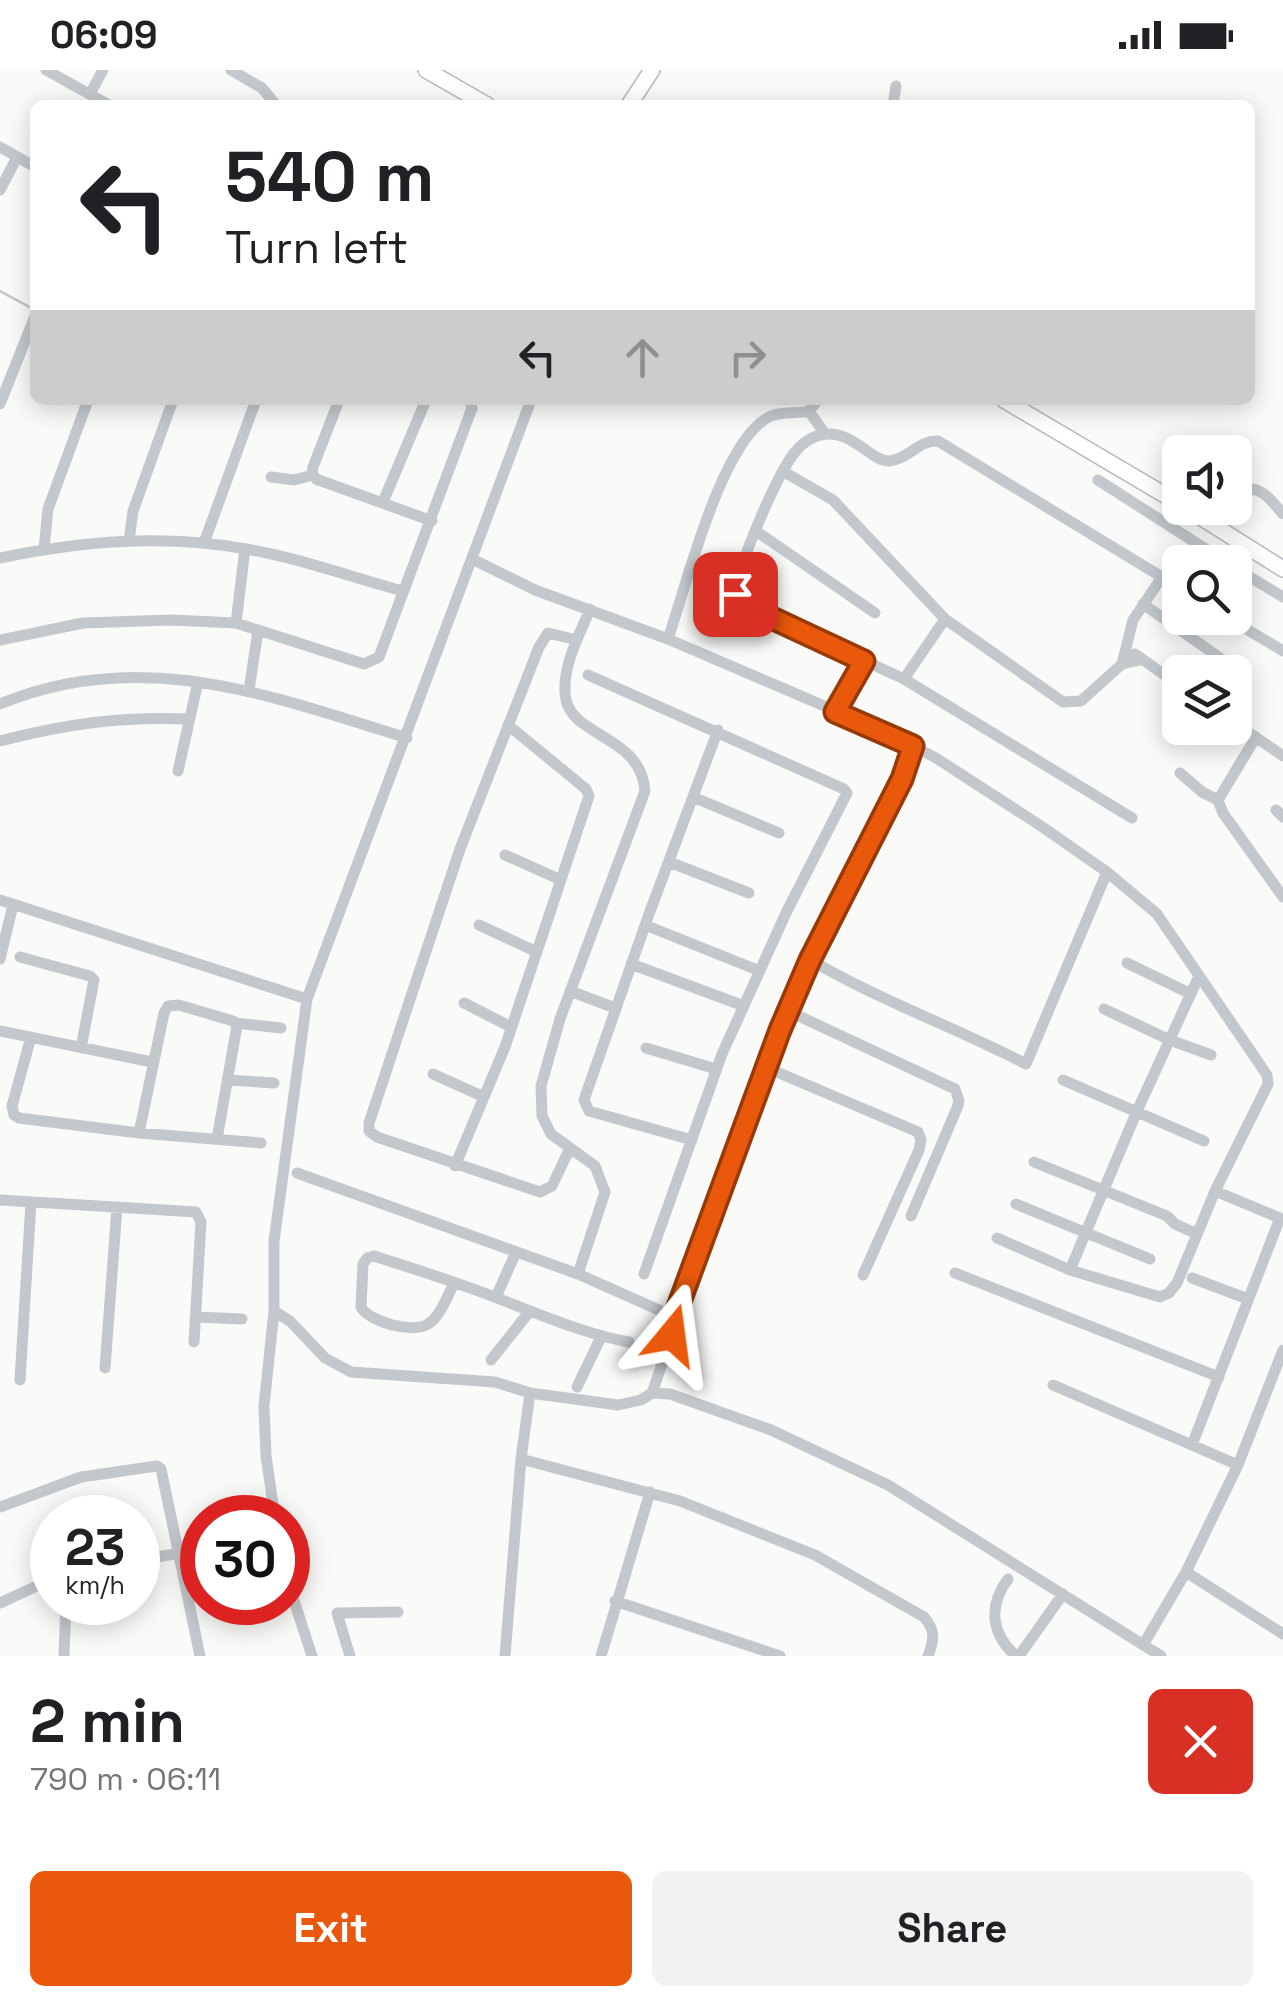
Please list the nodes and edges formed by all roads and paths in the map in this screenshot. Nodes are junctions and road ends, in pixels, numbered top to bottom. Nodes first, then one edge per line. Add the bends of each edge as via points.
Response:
1 (46, 70) edge
2 (103, 70) edge
3 (231, 70) edge
4 (426, 70) edge
5 (652, 70) edge
6 (448, 76) edge
7 (896, 86) dead end
8 (90, 94) junction
9 (101, 100) edge
10 (272, 100) edge
11 (480, 100) edge
12 (632, 100) edge
13 (894, 100) edge
14 (0, 147) edge
15 (18, 157) junction
16 (30, 164) edge
17 (0, 190) edge
18 (30, 329) edge
19 (0, 404) edge
20 (86, 405) edge
21 (170, 405) edge
22 (254, 405) edge
23 (337, 405) edge
24 (424, 405) edge
25 (471, 405) edge
26 (530, 405) edge
27 (814, 405) edge
28 (1012, 405) edge
29 (826, 434) junction
30 (784, 472) junction
31 (313, 474) junction
32 (271, 477) dead end
33 (1098, 480) dead end
34 (1252, 488) edge
35 (1162, 494) edge
36 (384, 502) junction
37 (1283, 514) edge
38 (432, 521) junction
39 (1213, 525) edge
40 (1220, 525) edge
41 (1218, 528) junction
42 (756, 530) junction
43 (130, 541) junction
44 (204, 543) junction
45 (1199, 545) edge
46 (245, 548) junction
47 (44, 549) junction
48 (0, 558) edge
49 (472, 560) junction
50 (1283, 569) edge
51 (1162, 577) joint
52 (1252, 578) edge
53 (403, 591) junction
54 (1283, 597) edge
55 (1144, 604) junction
56 (590, 609) junction
57 (875, 613) dead end
58 (945, 619) junction
59 (236, 623) junction
60 (258, 631) junction
61 (1252, 632) edge
62 (668, 638) junction
63 (0, 640) edge
64 (576, 640) junction
65 (1127, 643) junction
66 (1283, 651) edge
67 (1216, 655) edge
68 (1140, 660) junction
69 (864, 661) junction
70 (1122, 664) junction
71 (1162, 674) edge
72 (588, 675) dead end
73 (904, 680) junction
74 (198, 682) junction
75 (250, 690) junction
76 (0, 704) edge
77 (835, 712) junction
78 (189, 719) junction
79 (508, 725) junction
80 (718, 730) junction
81 (1252, 734) edge
82 (1256, 737) junction
83 (407, 738) junction
84 (0, 740) edge
85 (913, 746) junction
86 (1283, 756) edge
87 (178, 771) dead end
88 (1180, 772) dead end
89 (693, 797) junction
90 (1218, 800) junction
91 (1132, 818) dead end
92 (779, 833) dead end
93 (505, 856) dead end
94 (668, 862) junction
95 (1107, 872) junction
96 (561, 880) junction
97 (750, 893) dead end
98 (1283, 897) edge
99 (0, 900) edge
100 (13, 906) junction
101 (645, 924) junction
102 (480, 925) dead end
103 (537, 952) junction
104 (20, 957) dead end
105 (0, 959) edge
106 (810, 960) junction
107 (1127, 963) dead end
108 (631, 964) junction
109 (760, 971) junction
110 (1199, 976) junction
111 (570, 992) junction
112 (1191, 994) junction
113 (306, 999) junction
114 (464, 1003) dead end
115 (744, 1006) junction
116 (615, 1008) junction
117 (1104, 1009) dead end
118 (788, 1010) junction
119 (235, 1023) junction
120 (512, 1027) junction
121 (281, 1028) dead end
122 (0, 1031) edge
123 (32, 1037) junction
124 (1170, 1040) junction
125 (80, 1048) junction
126 (646, 1048) dead end
127 (1211, 1055) dead end
128 (152, 1062) junction
129 (764, 1067) junction
130 (716, 1070) junction
131 (433, 1074) dead end
132 (227, 1080) junction
133 (1062, 1080) dead end
134 (274, 1083) dead end
135 (484, 1097) junction
136 (1137, 1110) junction
137 (139, 1133) junction
138 (217, 1138) junction
139 (692, 1140) junction
140 (1204, 1141) dead end
141 (261, 1143) dead end
142 (570, 1148) junction
143 (1034, 1162) dead end
144 (455, 1166) junction
145 (298, 1172) dead end
146 (1103, 1188) junction
147 (1215, 1191) junction
148 (0, 1200) edge
149 (32, 1202) junction
150 (1016, 1204) dead end
151 (116, 1207) junction
152 (911, 1216) dead end
153 (1084, 1232) junction
154 (1197, 1234) junction
155 (997, 1238) dead end
156 (516, 1252) junction
157 (1150, 1259) dead end
158 (1070, 1270) junction
159 (578, 1274) junction
160 (644, 1274) dead end
161 (955, 1274) dead end
162 (863, 1275) dead end
163 (1192, 1278) dead end
164 (454, 1283) junction
165 (496, 1298) junction
166 (1248, 1300) junction
167 (530, 1310) junction
168 (274, 1311) junction
169 (196, 1318) junction
170 (242, 1319) dead end
171 (671, 1326) junction
172 (601, 1337) junction
173 (194, 1342) dead end
174 (629, 1342) dead end
175 (1283, 1350) edge
176 (491, 1360) dead end
177 (105, 1368) dead end
178 (1218, 1377) junction
179 (20, 1380) dead end
180 (1053, 1385) dead end
181 (578, 1387) dead end
182 (652, 1393) junction
183 (530, 1394) junction
184 (1192, 1445) junction
185 (521, 1459) junction
186 (1238, 1465) junction
187 (650, 1492) junction
188 (272, 1495) edge
189 (0, 1507) edge
190 (180, 1553) joint
191 (160, 1556) edge
192 (1186, 1572) junction
193 (1008, 1579) dead end
194 (30, 1589) edge
195 (1064, 1594) junction
196 (615, 1600) junction
197 (0, 1602) edge
198 (398, 1612) dead end
199 (65, 1625) edge
200 (194, 1625) edge
201 (302, 1625) edge
202 (1283, 1634) edge
203 (1143, 1646) junction
204 (64, 1656) edge
205 (200, 1656) edge
206 (312, 1656) edge
207 (350, 1656) edge
208 (505, 1656) edge
209 (601, 1656) edge
210 (780, 1656) edge
211 (928, 1656) edge
212 (1017, 1656) edge
213 (1161, 1656) edge

1 - 8 street
2 - 8 street
3 - 10 street
4 - 6 main road
5 - 12 main road
6 - 11 main road
7 - 13 street
8 - 9 street
14 - 15 street
15 - 16 street
15 - 17 street
18 - 19 street
20 - 47 street via 48,509
21 - 43 street via 133,511
22 - 44 street
23 - 31 street
24 - 36 street
25 - 38 street
26 - 49 street
27 - 29 street
27 - 62 street via 774,414 746,436 725,471
28 - 35 main road
29 - 30 street via 809,439
29 - 51 street via 857,442 886,461 938,441
30 - 42 street
30 - 58 street via 833,500
31 - 32 street
31 - 36 street
33 - 45 street
34 - 37 street
36 - 38 street
38 - 53 street
39 - 41 main road
40 - 41 street
41 - 50 main road
42 - 57 street
42 - 69 street via 736,582 742,604
43 - 44 street
43 - 47 street
44 - 46 street
46 - 53 street
46 - 59 street
47 - 48 street
49 - 56 street
49 - 83 street
51 - 55 street
52 - 54 street
53 - 60 street via 374,662
55 - 65 street
55 - 67 street
56 - 62 street
56 - 64 street
58 - 70 street via 1062,702 1081,702
58 - 73 street
59 - 60 street
59 - 63 street via 83,623
60 - 75 street
61 - 66 street
62 - 77 street
64 - 79 street via 548,633
64 - 111 street via 566,704 640,766 645,791
65 - 68 street
65 - 70 street
68 - 70 street
68 - 71 street
69 - 73 street
69 - 77 street
72 - 80 street
73 - 91 street
74 - 75 street
74 - 76 street via 89,678 40,687
74 - 78 street
75 - 83 street
77 - 85 street
78 - 84 street via 62,724
78 - 87 street
79 - 96 street via 586,790
79 - 144 street via 369,1123 377,1137
80 - 89 street
80 - 109 street via 847,793
81 - 82 street
82 - 86 street
82 - 90 street
83 - 113 street
85 - 95 street
85 - 106 street
88 - 90 street
89 - 92 street
89 - 94 street
90 - 98 street
93 - 96 street
94 - 97 street
94 - 101 street
95 - 106 street via 1026,1064
95 - 110 street via 1156,914
96 - 103 street
99 - 100 street
100 - 105 street
100 - 113 street
101 - 108 street
101 - 109 street
102 - 103 street
103 - 120 street
104 - 125 street via 94,980
106 - 118 street
107 - 112 street
108 - 115 street
108 - 116 street
109 - 115 street
110 - 112 street
110 - 147 street via 1268,1084
111 - 116 street
111 - 142 street via 541,1086 542,1116 551,1134
112 - 124 street
113 - 168 street via 274,1241
114 - 120 street
115 - 130 street
116 - 139 street via 585,1107
117 - 124 street
118 - 129 street
118 - 152 street via 955,1089 958,1108
119 - 121 street
119 - 128 street via 168,1006
119 - 132 street
120 - 135 street
122 - 123 street
123 - 125 street
123 - 137 street via 14,1115
124 - 127 street
124 - 136 street
125 - 128 street
126 - 130 street
128 - 137 street
129 - 162 street via 918,1132 919,1150
129 - 171 street
130 - 139 street
131 - 135 street
132 - 134 street
132 - 138 street
133 - 136 street
135 - 144 street
136 - 140 street
136 - 146 street
137 - 138 street
138 - 141 street
139 - 160 street
142 - 144 street via 552,1186 540,1192
142 - 159 street via 595,1166 604,1192
143 - 146 street
145 - 156 street
146 - 153 street
146 - 154 street
147 - 154 street
147 - 166 street via 1280,1218
148 - 149 street
149 - 151 street
149 - 179 street
150 - 153 street
151 - 169 street via 200,1214
151 - 177 street
153 - 157 street
153 - 158 street
154 - 158 street via 1177,1282 1160,1297
155 - 158 street
156 - 159 street
156 - 165 street
159 - 171 street via 652,1306
161 - 178 street
163 - 166 street
164 - 164 street via 423,1327 371,1318 361,1307 363,1264 374,1256
164 - 165 street
165 - 167 street
166 - 178 street
167 - 172 street
167 - 176 street
168 - 183 street via 351,1372 495,1382
168 - 188 street via 263,1426
169 - 170 street
169 - 173 street
171 - 182 street
172 - 174 street
172 - 181 street
175 - 186 street
178 - 184 street
180 - 184 street
182 - 183 street via 618,1406
182 - 195 street via 694,1401 854,1467
183 - 185 street
184 - 186 street
185 - 187 street
185 - 208 street
186 - 192 street
187 - 196 street
187 - 211 street via 815,1555 924,1617 934,1639
189 - 190 street via 81,1477 156,1466
190 - 191 street
192 - 202 street
192 - 203 street
193 - 212 street via 995,1597 995,1623 1002,1645
194 - 197 street
195 - 203 street
195 - 212 street
196 - 209 street
196 - 210 street
198 - 207 street via 336,1613
199 - 204 street
200 - 205 street
201 - 206 street
203 - 213 street

